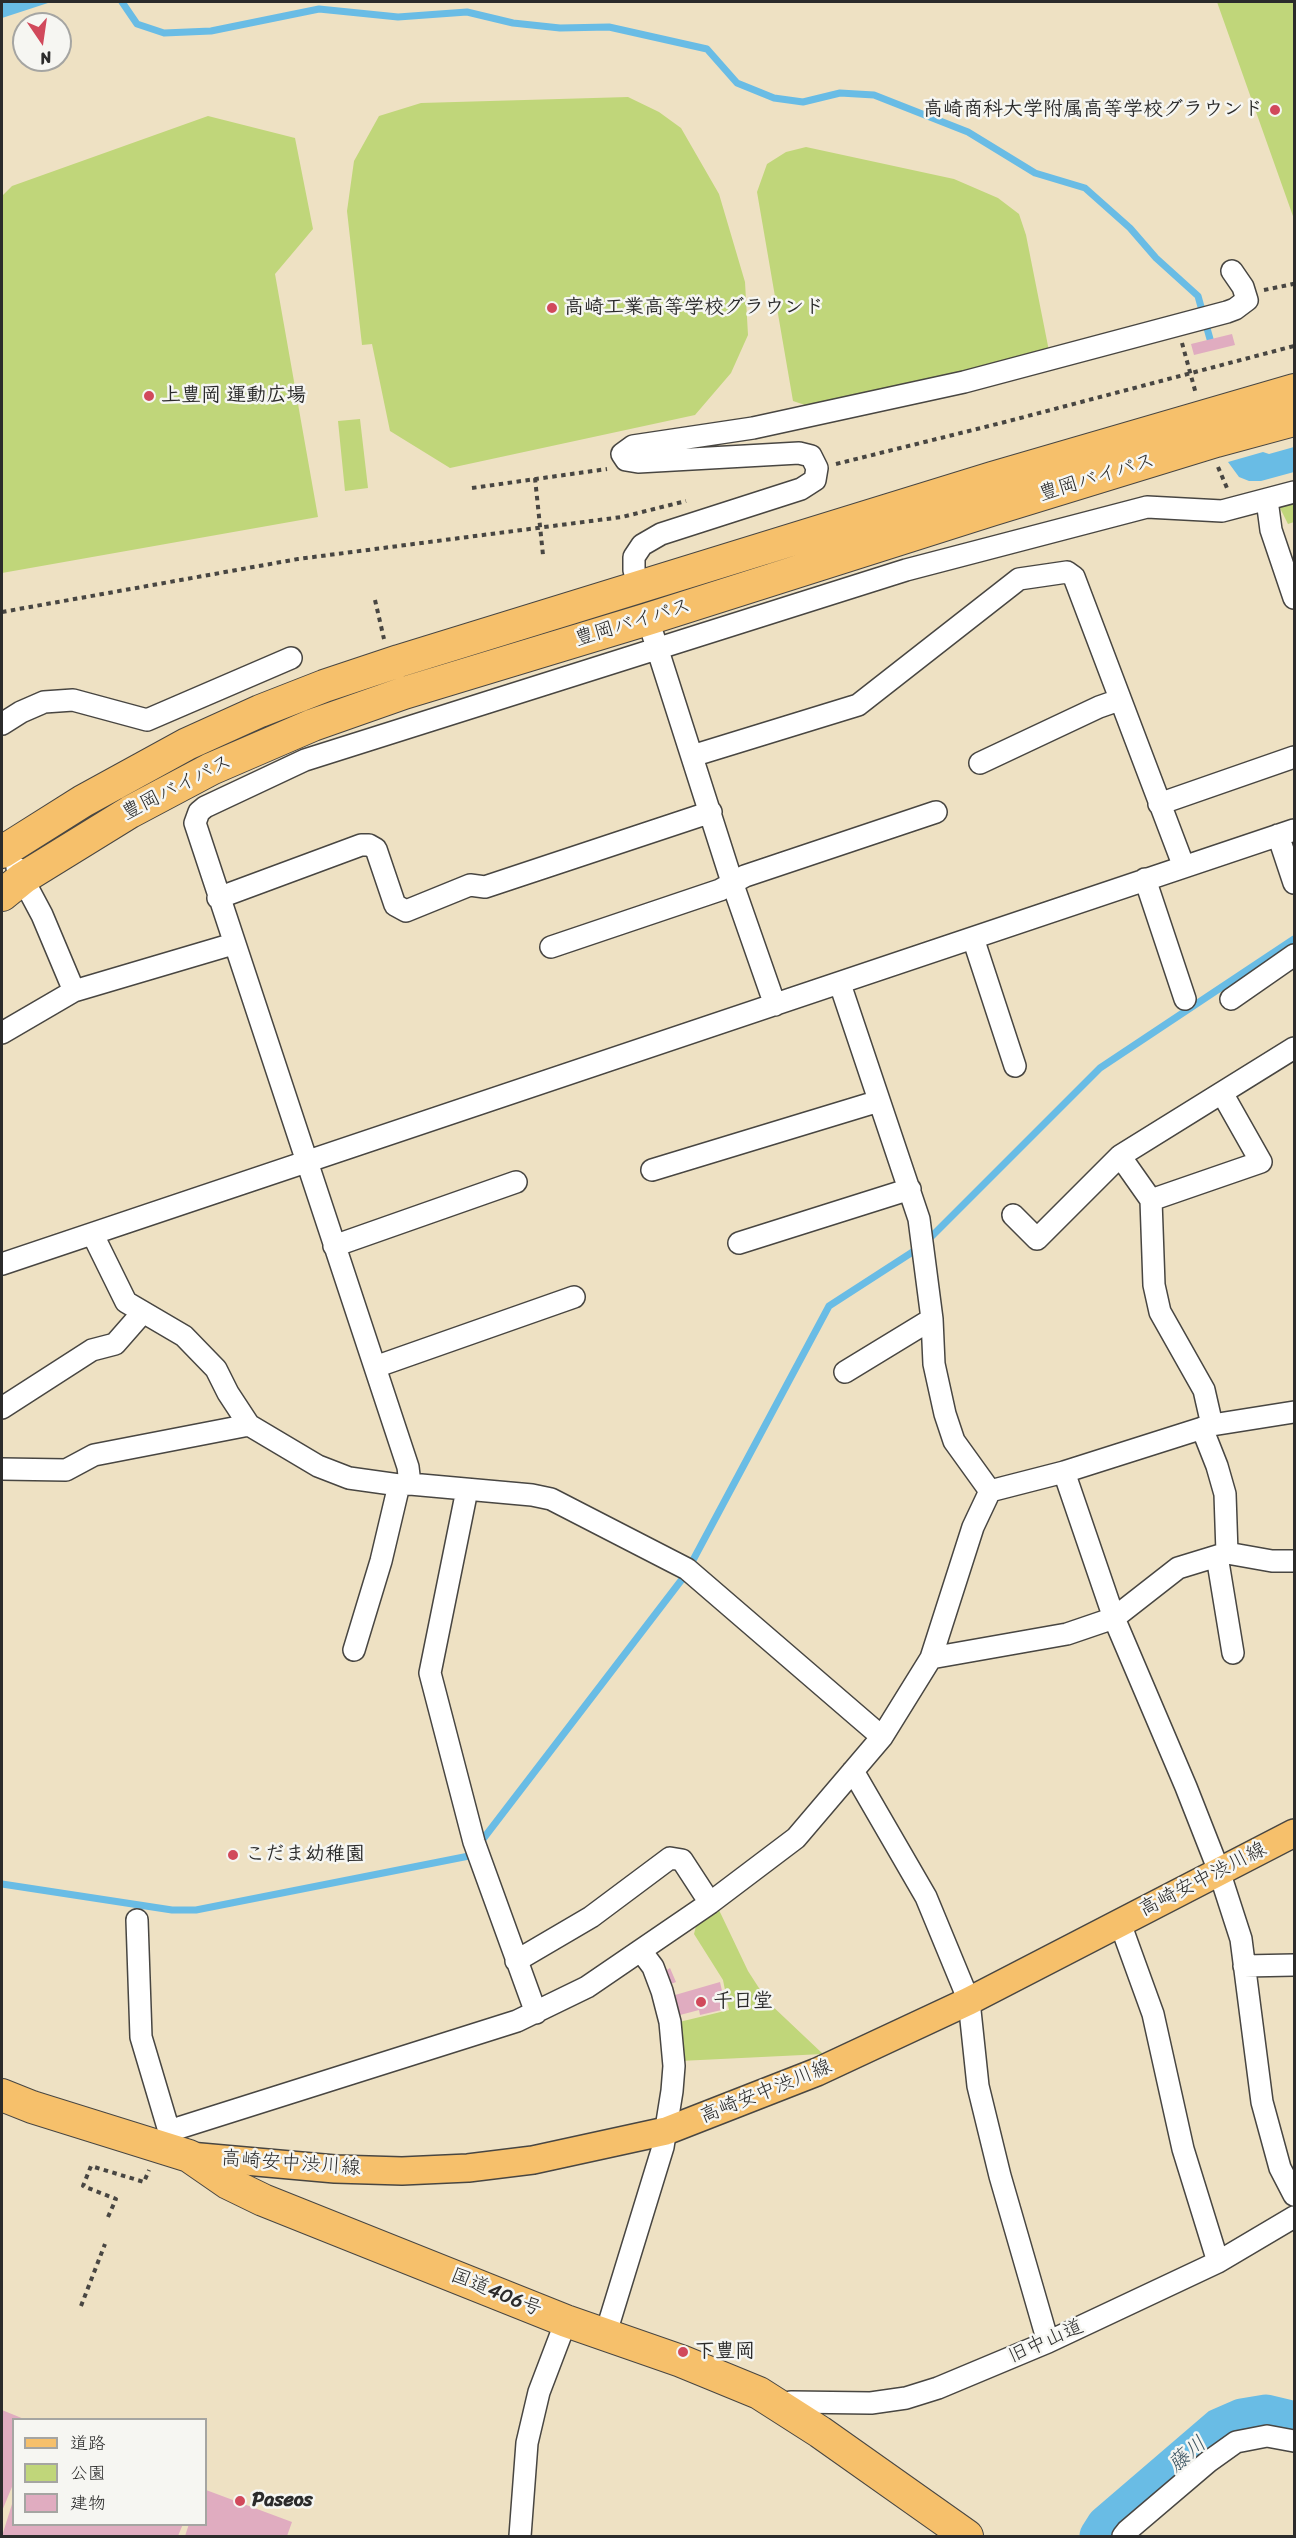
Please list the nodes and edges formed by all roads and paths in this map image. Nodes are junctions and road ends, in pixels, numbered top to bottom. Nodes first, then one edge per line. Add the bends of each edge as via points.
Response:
1 (1232, 271) dead end
2 (1294, 286) edge
3 (1246, 293) junction
4 (1180, 324) junction
5 (1294, 346) edge
6 (1190, 373) junction
7 (1294, 390) edge
8 (1197, 401) dead end
9 (1294, 420) edge
10 (1215, 459) dead end
11 (613, 468) dead end
12 (817, 468) junction
13 (535, 478) junction
14 (472, 488) dead end
15 (1294, 492) edge
16 (1266, 500) junction
17 (689, 501) dead end
18 (1235, 508) junction
19 (540, 528) junction
20 (543, 555) dead end
21 (639, 587) junction
22 (1294, 598) edge
23 (375, 600) dead end
24 (2, 612) edge
25 (652, 633) junction
26 (386, 645) dead end
27 (291, 658) dead end
28 (1119, 700) junction
29 (2, 724) edge
30 (692, 756) junction
31 (1294, 757) edge
32 (980, 763) dead end
33 (1160, 804) junction
34 (711, 812) junction
35 (936, 812) dead end
36 (1286, 832) edge
37 (3, 846) edge
38 (1184, 867) junction
39 (1145, 879) junction
40 (732, 882) junction
41 (1294, 883) edge
42 (12, 886) edge
43 (218, 897) junction
44 (973, 938) junction
45 (233, 944) junction
46 (550, 947) dead end
47 (1294, 955) edge
48 (840, 984) junction
49 (74, 991) junction
50 (1185, 999) dead end
51 (1231, 999) dead end
52 (775, 1005) junction
53 (2, 1033) edge
54 (1294, 1048) edge
55 (1015, 1066) dead end
56 (1222, 1093) junction
57 (879, 1101) junction
58 (1120, 1156) junction
59 (306, 1164) junction
60 (652, 1170) dead end
61 (516, 1182) dead end
62 (910, 1189) junction
63 (1151, 1200) junction
64 (1013, 1215) dead end
65 (93, 1235) junction
66 (739, 1243) dead end
67 (334, 1246) junction
68 (2, 1264) edge
69 (574, 1297) dead end
70 (143, 1312) junction
71 (932, 1320) junction
72 (375, 1367) junction
73 (845, 1372) dead end
74 (2, 1408) edge
75 (1294, 1412) edge
76 (249, 1425) junction
77 (1207, 1427) junction
78 (2, 1469) edge
79 (1064, 1472) junction
80 (404, 1484) junction
81 (467, 1490) junction
82 (990, 1491) junction
83 (1222, 1554) junction
84 (1294, 1561) edge
85 (1114, 1618) junction
86 (354, 1650) dead end
87 (1233, 1653) dead end
88 (931, 1658) junction
89 (882, 1737) junction
90 (853, 1771) junction
91 (1294, 1833) edge
92 (1219, 1871) junction
93 (710, 1902) junction
94 (137, 1920) dead end
95 (1120, 1923) junction
96 (641, 1951) junction
97 (516, 1961) junction
98 (1294, 1965) edge
99 (1244, 1966) junction
100 (969, 2001) junction
101 (536, 2013) junction
102 (2, 2095) edge
103 (666, 2132) junction
104 (167, 2151) junction
105 (1294, 2195) edge
106 (108, 2217) dead end
107 (1294, 2217) edge
108 (105, 2244) dead end
109 (1218, 2262) junction
110 (81, 2306) dead end
111 (566, 2320) junction
112 (606, 2336) junction
113 (1047, 2342) junction
114 (779, 2405) junction
115 (1294, 2441) edge
116 (520, 2536) edge
117 (967, 2536) edge
118 (1123, 2536) edge

1 - 3 street
2 - 3 path
3 - 4 street via 1246,300 1235,309
4 - 6 path
4 - 12 street via 964,382 753,428 633,446 622,454 626,460 639,462 799,453 811,456
5 - 6 path
6 - 8 path
6 - 12 path
7 - 21 highway, 豊岡バイパス
9 - 25 highway, 豊岡バイパス via 991,510
10 - 18 path
11 - 13 path
12 - 21 street via 814,480 801,489 661,534 642,545 634,557
13 - 14 path
13 - 19 path
15 - 16 street
16 - 18 street
16 - 22 street via 1271,530
17 - 19 path via 622,517
18 - 25 street via 1222,511 1147,507
19 - 20 path
19 - 24 path via 298,559
21 - 37 highway, 豊岡バイパス via 399,661 260,711 124,777
23 - 26 path
25 - 30 street
25 - 42 highway, 豊岡バイパス via 404,693 302,730 166,792
25 - 43 street via 305,760 205,807 195,823
27 - 29 street via 147,720 73,700 44,702
28 - 30 street via 1074,577 1063,572 1019,579 858,705
28 - 32 street
28 - 33 street
30 - 34 street
31 - 33 street
33 - 38 street
34 - 40 street
34 - 43 street via 485,887 470,885 406,911 395,905 376,849 369,844
35 - 40 street
36 - 38 street
36 - 41 street
37 - 42 street
38 - 39 street
39 - 44 street
39 - 50 street
40 - 46 street via 720,890
40 - 52 street
42 - 49 street via 42,915
43 - 45 street
44 - 48 street
44 - 55 street
45 - 49 street
45 - 59 street
47 - 51 street
48 - 52 street
48 - 57 street
49 - 53 street
52 - 59 street
54 - 56 street
56 - 58 street
56 - 63 street via 1261,1162
57 - 60 street
57 - 62 street
58 - 63 street
58 - 64 street via 1037,1239
59 - 65 street
59 - 67 street
61 - 67 street
62 - 66 street
62 - 71 street via 922,1235
63 - 77 street via 1152,1262 1160,1312 1204,1390
65 - 68 street
65 - 70 street via 126,1302
67 - 72 street
69 - 72 street
70 - 74 street via 115,1344 92,1350
70 - 76 street via 184,1336 216,1369
71 - 73 street
71 - 82 street via 938,1388 954,1441
72 - 80 street via 408,1467
75 - 77 street
76 - 78 street via 94,1455 66,1470
76 - 80 street via 318,1466 349,1478
77 - 79 street
77 - 83 street via 1225,1494
79 - 82 street
79 - 85 street
80 - 81 street
80 - 86 street
81 - 89 street via 551,1499 687,1569
81 - 97 street via 430,1673 474,1842
82 - 88 street via 973,1527
83 - 84 street
83 - 85 street via 1178,1568
83 - 87 street
85 - 88 street via 1067,1634
85 - 92 street
88 - 89 street
89 - 90 street
90 - 93 street via 796,1838
90 - 100 street via 926,1897
91 - 92 main road, 高崎安中渋川線
92 - 95 main road, 高崎安中渋川線
92 - 99 street via 1240,1939
93 - 96 street
93 - 97 street via 682,1860 670,1858 591,1917
94 - 104 street via 141,2037
95 - 100 main road, 高崎安中渋川線
95 - 109 street via 1154,2014 1183,2149
96 - 101 street via 587,1987
96 - 103 street via 653,1967 662,1991 673,2044
97 - 101 street
98 - 99 street
99 - 105 street via 1262,2103 1280,2168
100 - 103 main road, 高崎安中渋川線 via 817,2072
100 - 113 street via 978,2086
101 - 104 street
102 - 104 highway, 国道406号
103 - 104 main road, 高崎安中渋川線 via 533,2160 424,2170 335,2169
103 - 112 street
104 - 106 path via 144,2182 91,2166 83,2186 116,2199
104 - 111 highway, 国道406号 via 263,2200
107 - 109 street, 旧中山道
108 - 110 path
109 - 113 street, 旧中山道
111 - 112 highway, 国道406号
111 - 116 street via 539,2392 527,2443
112 - 114 highway, 国道406号 via 690,2365
113 - 114 street, 旧中山道 via 906,2398 871,2403
114 - 117 highway, 国道406号
115 - 118 street via 1267,2436 1236,2442

